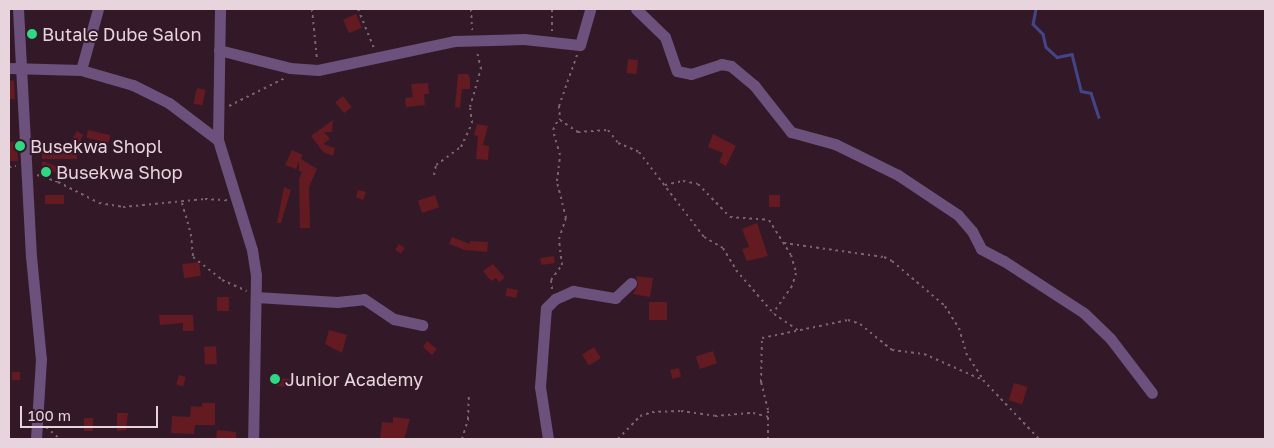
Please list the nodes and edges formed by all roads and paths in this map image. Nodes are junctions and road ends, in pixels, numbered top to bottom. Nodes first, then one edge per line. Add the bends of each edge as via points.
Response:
1 (18, 9) edge
2 (98, 9) edge
3 (220, 9) edge
4 (312, 9) edge
5 (358, 9) edge
6 (471, 9) edge
7 (552, 9) edge
8 (590, 9) edge
9 (636, 9) edge
10 (473, 39) junction
11 (552, 41) junction
12 (580, 45) junction
13 (219, 50) junction
14 (379, 59) junction
15 (9, 68) edge
16 (24, 68) junction
17 (302, 69) junction
18 (81, 70) junction
19 (318, 70) junction
20 (218, 113) junction
21 (559, 118) junction
22 (218, 140) junction
23 (27, 174) junction
24 (434, 175) dead end
25 (665, 186) junction
26 (236, 201) junction
27 (182, 203) junction
28 (784, 243) junction
29 (631, 283) dead end
30 (256, 296) junction
31 (554, 299) junction
32 (773, 313) junction
33 (422, 325) dead end
34 (798, 331) junction
35 (983, 380) junction
36 (469, 393) dead end
37 (1152, 393) dead end
38 (769, 417) junction
39 (38, 422) junction
40 (36, 439) edge
41 (60, 439) edge
42 (253, 439) edge
43 (462, 439) edge
44 (548, 439) edge
45 (618, 439) edge
46 (768, 439) edge
47 (1039, 439) edge

1 - 16 street
2 - 18 street
3 - 13 street
4 - 19 path
5 - 14 path
6 - 10 path
7 - 11 path
8 - 12 street
9 - 37 street via 665,38 677,71 691,74 721,64 731,66 758,90 791,132 835,144 898,175 958,215 972,230 981,250 1062,297 1095,323
10 - 11 street
10 - 14 street via 432,45
10 - 24 path via 480,70 470,106 472,122 461,147 436,165
11 - 12 street
12 - 21 path via 559,106
13 - 17 street
13 - 20 street
14 - 19 street
15 - 16 street
16 - 18 street
16 - 23 street
17 - 19 street
17 - 20 path
18 - 22 street via 150,92
20 - 22 street
21 - 25 path via 578,132 608,130 618,143 639,152
21 - 31 path via 553,130 560,155 557,181 566,218 558,239 562,265 551,280
22 - 26 street
23 - 27 path via 48,177 99,203 140,208
23 - 39 street via 41,359
25 - 28 path via 683,182 698,184 730,217 766,218
25 - 32 path via 704,237 723,248 736,270
26 - 27 path via 213,198
26 - 30 street via 252,250
27 - 30 path via 191,234 192,257 222,280
28 - 32 path via 794,262 796,278
28 - 35 path via 877,255 892,261 944,306 959,328 966,353
29 - 31 street via 613,298 580,290
30 - 33 street via 337,302 364,299 394,319
30 - 42 street
31 - 44 street via 545,312 540,387
32 - 34 path
34 - 35 path via 855,322 886,342 892,350 930,356
34 - 38 path via 765,336 761,340 761,385
35 - 47 path
36 - 43 path via 468,419
38 - 45 path via 753,413 715,416 681,411 652,412 640,416
38 - 46 path
39 - 40 street
39 - 41 path

